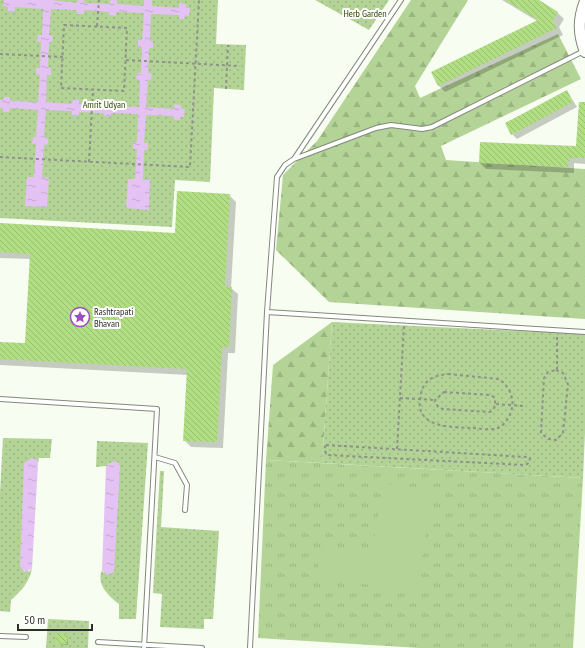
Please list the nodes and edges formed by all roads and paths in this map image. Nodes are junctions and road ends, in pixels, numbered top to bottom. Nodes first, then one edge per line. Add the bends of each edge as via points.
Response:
1 (98, 0) edge
2 (199, 0) edge
3 (401, 0) edge
4 (585, 1) edge
5 (97, 26) junction
6 (228, 45) dead end
7 (585, 51) edge
8 (0, 54) edge
9 (63, 57) junction
10 (126, 60) junction
11 (196, 64) junction
12 (227, 65) junction
13 (240, 66) dead end
14 (226, 89) dead end
15 (93, 90) junction
16 (0, 157) edge
17 (294, 159) junction
18 (89, 162) junction
19 (267, 312) junction
20 (405, 321) junction
21 (558, 329) junction
22 (585, 332) edge
23 (556, 370) junction
24 (400, 398) junction
25 (419, 399) junction
26 (0, 400) edge
27 (435, 400) junction
28 (496, 404) junction
29 (513, 405) junction
30 (524, 406) dead end
31 (397, 449) junction
32 (155, 457) junction
33 (185, 510) dead end
34 (0, 636) edge
35 (26, 637) dead end
36 (98, 642) dead end
37 (144, 646) edge
38 (202, 648) edge
39 (250, 648) edge

1 - 5 path
2 - 11 path
3 - 17 lane
4 - 7 street via 580,15 579,33
5 - 9 path via 64,25
5 - 10 path via 127,28
6 - 12 path
7 - 17 lane via 432,127 422,129 391,125 376,128
8 - 9 path
9 - 15 path via 61,88
10 - 11 path
10 - 15 path via 124,91
11 - 12 path
11 - 18 path via 190,167
12 - 13 path
12 - 14 path
15 - 18 path
16 - 18 path
17 - 19 lane via 285,165 277,177
19 - 20 lane
19 - 39 lane
20 - 21 lane
20 - 24 path
21 - 22 lane
21 - 23 path
23 - 23 path via 563,373 568,384 563,433 556,440 548,439 542,433 544,378 548,372
24 - 25 path
24 - 31 path
25 - 27 path
25 - 29 path via 421,412 429,422 444,427 498,428 505,423
25 - 29 path via 428,380 448,374 499,379 510,392
26 - 32 lane via 157,409
27 - 28 path via 444,392 490,395 494,397
27 - 28 path via 438,407 443,409 490,412 495,409
28 - 29 path
29 - 30 path
31 - 31 path via 526,457 530,458 529,463 525,465 327,455 324,449 326,445
32 - 33 lane via 175,463 186,485
32 - 37 lane
34 - 35 lane
36 - 37 lane
37 - 38 lane

